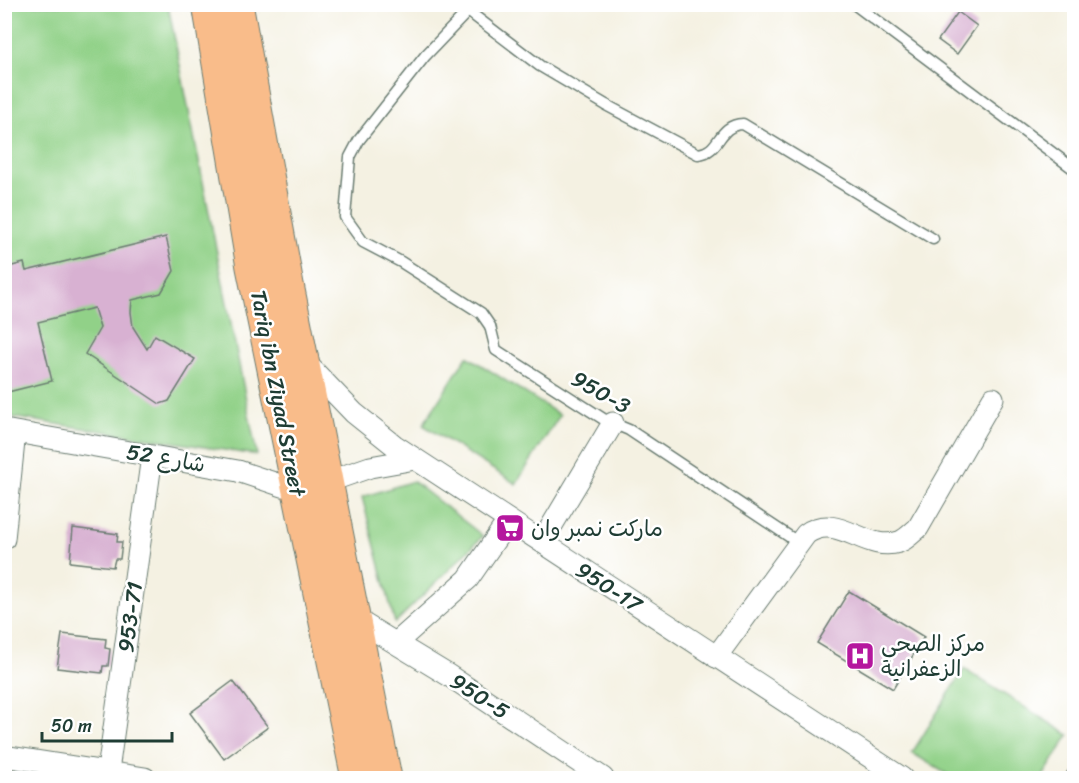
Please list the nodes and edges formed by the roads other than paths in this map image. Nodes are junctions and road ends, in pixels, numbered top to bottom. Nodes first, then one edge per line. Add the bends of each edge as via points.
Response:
1 (209, 4) edge
2 (236, 4) edge
3 (854, 4) edge
4 (470, 8) edge
5 (1074, 169) edge
6 (933, 239) dead end
7 (301, 357) junction
8 (993, 398) dead end
9 (613, 423) junction
10 (10, 431) edge
11 (152, 456) junction
12 (415, 459) junction
13 (312, 484) junction
14 (508, 521) junction
15 (4, 539) edge
16 (542, 542) junction
17 (799, 543) junction
18 (354, 618) junction
19 (396, 643) junction
20 (716, 657) junction
21 (4, 756) edge
22 (1074, 772) edge
23 (108, 775) edge
24 (145, 778) edge
25 (358, 778) edge
26 (385, 778) edge
27 (603, 778) edge
28 (900, 778) edge
29 (1070, 778) edge

1 - 13 main road, Tariq ibn Ziyad Street via 253,267
2 - 7 main road, Tariq ibn Ziyad Street
3 - 5 lane
4 - 6 lane via 540,66 698,154 713,147 725,129 743,124
4 - 9 lane, 950-3 via 425,56 359,140 350,158 345,217 363,242 481,313 490,326 496,350
7 - 12 street, 950-17 via 354,413
7 - 13 main road, Tariq ibn Ziyad Street
8 - 17 street via 918,528 900,542 878,543 828,525 816,527
9 - 16 street
9 - 17 lane, 950-3
10 - 11 street, شارع 52
10 - 15 street
11 - 13 street, شارع 52 via 238,471 272,484
11 - 23 street, 953-71
12 - 13 street
12 - 14 street, 950-17
13 - 18 main road, Tariq ibn Ziyad Street
13 - 25 main road, Tariq ibn Ziyad Street
14 - 16 street, 950-17
14 - 19 street via 468,579
16 - 20 street, 950-17
17 - 20 street
18 - 19 street, 950-5
18 - 26 main road, Tariq ibn Ziyad Street
19 - 27 street, 950-5
20 - 28 street, 950-17
21 - 23 street
22 - 29 lane
23 - 24 street

